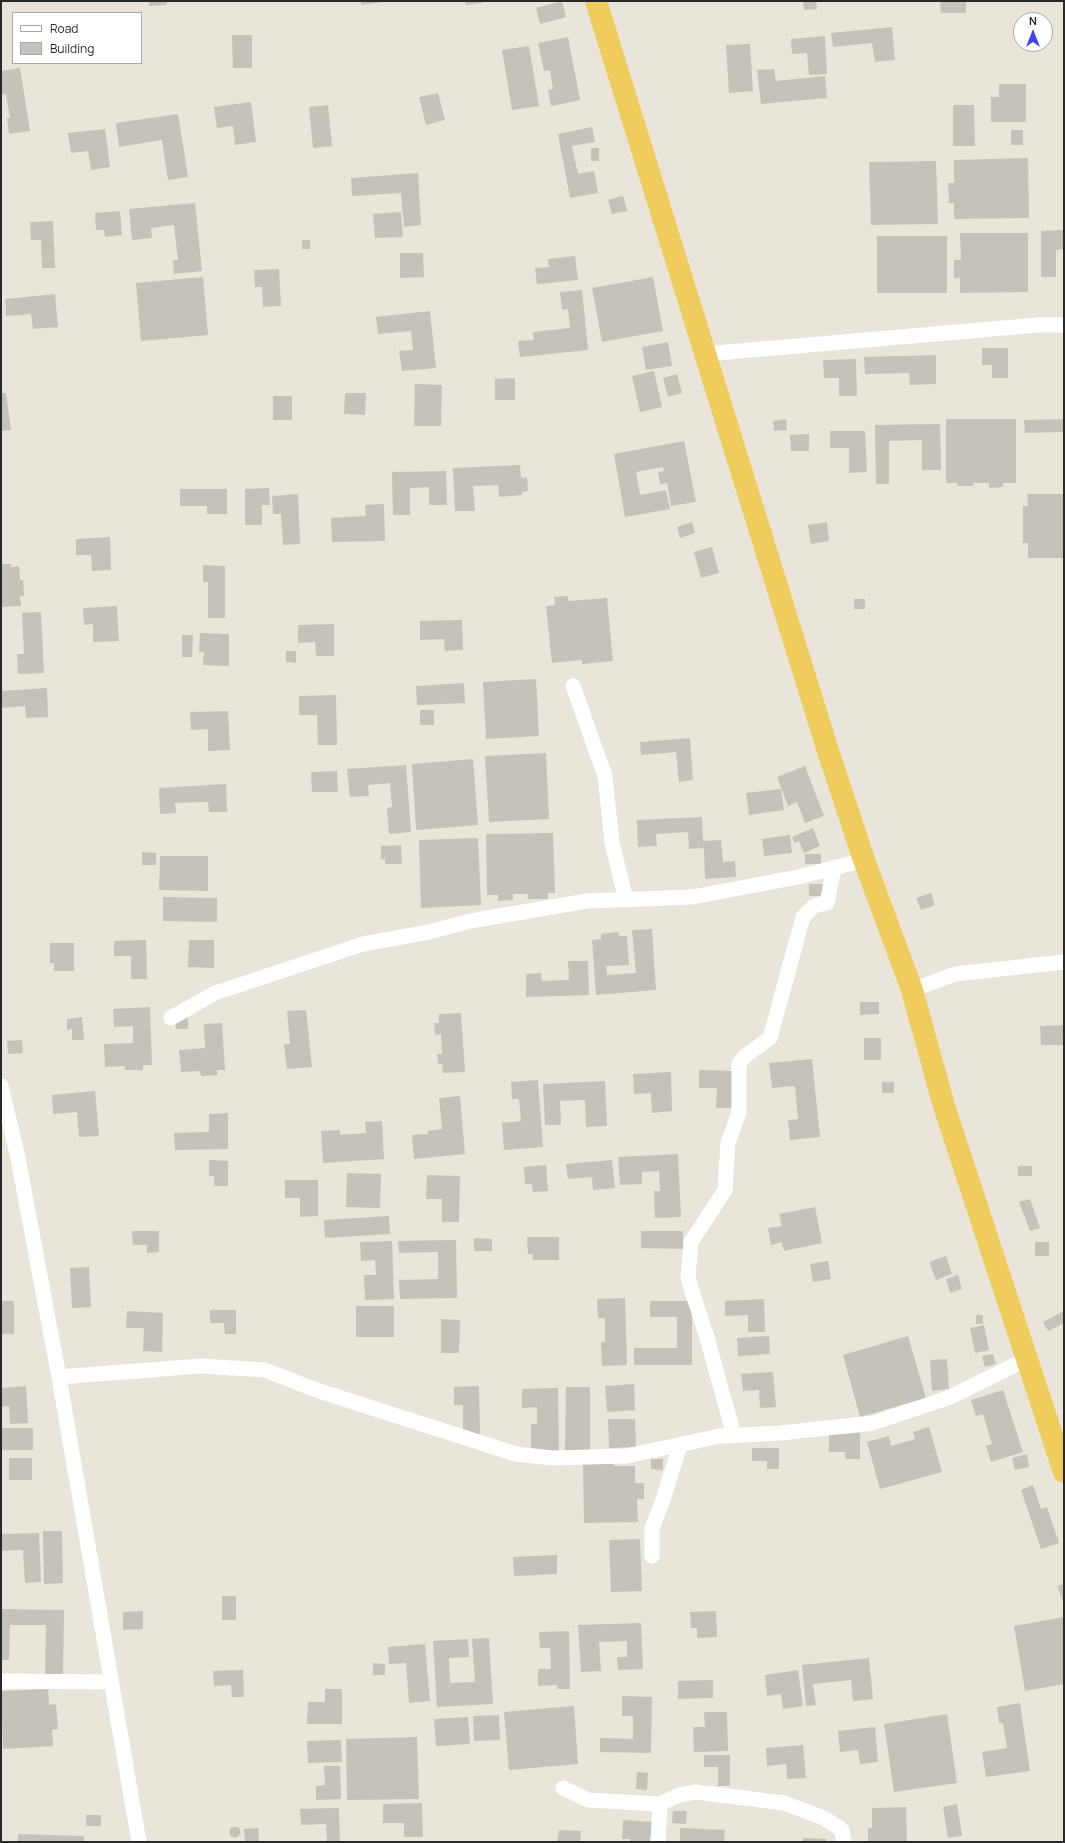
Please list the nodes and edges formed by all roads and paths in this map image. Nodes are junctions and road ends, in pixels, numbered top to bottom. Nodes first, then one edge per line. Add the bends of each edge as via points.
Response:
1 (596, 1) edge
2 (1064, 324) edge
3 (705, 354) junction
4 (573, 686) dead end
5 (864, 860) junction
6 (834, 868) junction
7 (626, 900) junction
8 (1064, 962) edge
9 (912, 990) junction
10 (171, 1018) dead end
11 (1, 1086) edge
12 (1027, 1359) junction
13 (59, 1377) junction
14 (734, 1436) junction
15 (680, 1445) junction
16 (1064, 1472) edge
17 (652, 1556) dead end
18 (111, 1682) junction
19 (1, 1683) edge
20 (563, 1788) dead end
21 (660, 1804) junction
22 (138, 1842) edge
23 (658, 1842) edge
24 (844, 1842) edge

1 - 3 highway
2 - 3 street
3 - 5 highway
4 - 7 street via 606,776 612,842
5 - 6 street
5 - 9 highway
6 - 7 street via 798,878 692,898
6 - 14 street via 827,903 814,906 803,917 770,1038 745,1056 739,1064 739,1112 728,1143 725,1190 690,1242 688,1278
7 - 10 street via 587,901 470,921 429,932 363,944 215,993
8 - 9 street via 955,974
9 - 12 highway via 944,1106
11 - 13 street via 18,1158
12 - 14 street via 948,1398 874,1423
12 - 16 highway
13 - 15 street via 201,1366 264,1370 516,1454 552,1458 626,1456
13 - 18 street
14 - 15 street via 720,1436
15 - 17 street via 652,1528
18 - 19 street
18 - 22 street
20 - 21 street via 588,1800
21 - 23 street
21 - 24 street via 679,1795 696,1792 784,1803 824,1818 842,1830

